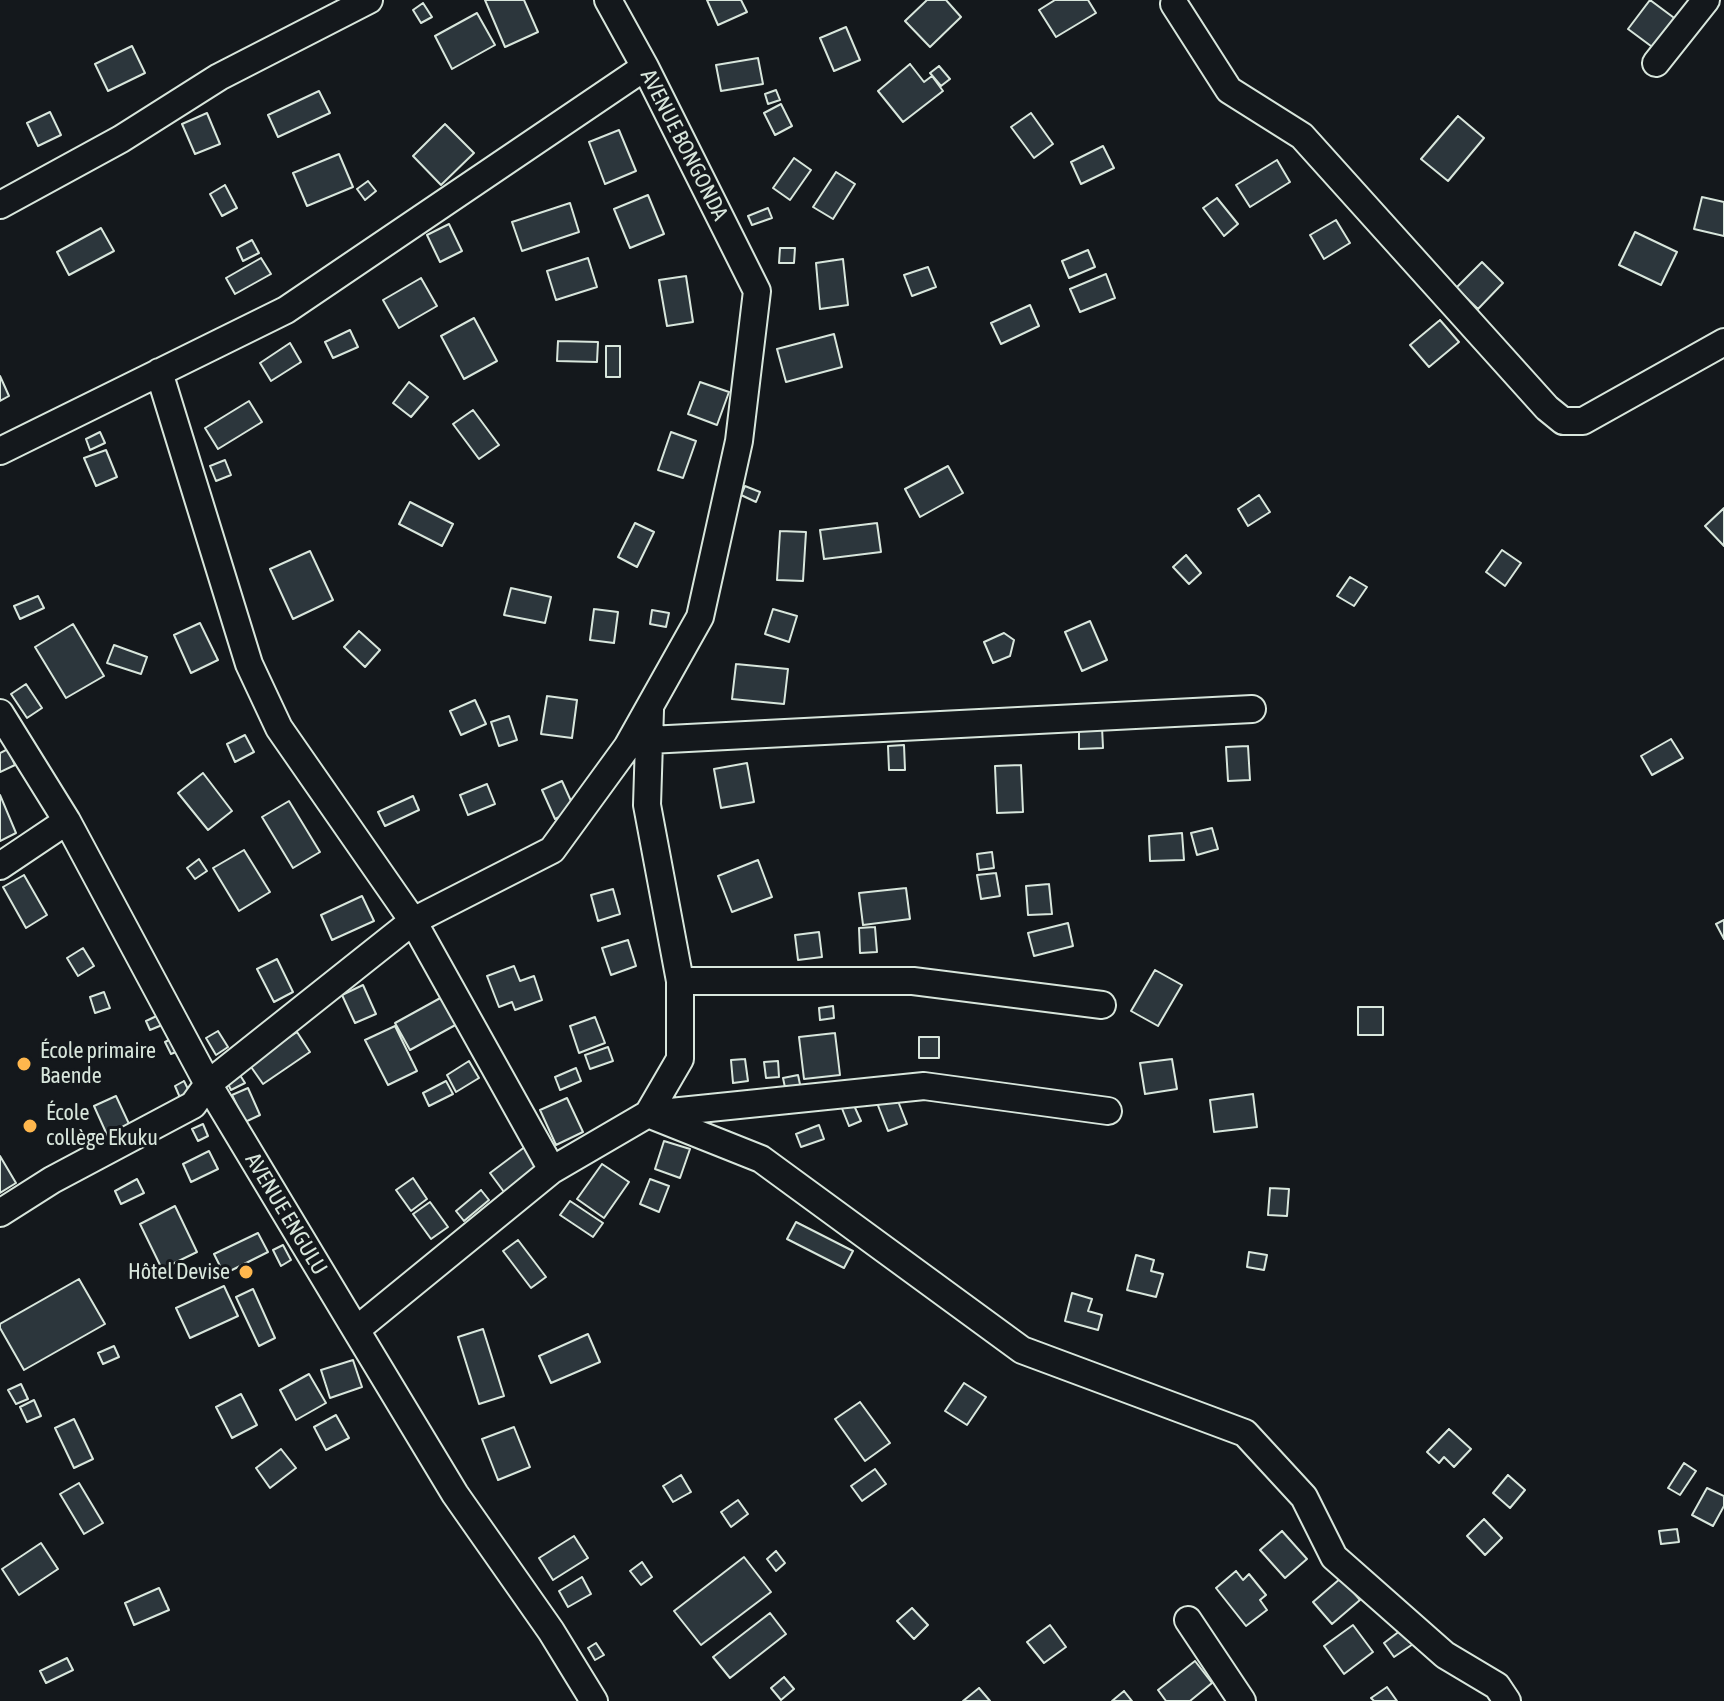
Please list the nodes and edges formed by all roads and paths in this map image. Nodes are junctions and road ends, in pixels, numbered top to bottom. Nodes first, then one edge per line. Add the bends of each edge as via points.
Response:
1 (369, 0) edge
2 (608, 0) edge
3 (1706, 0) edge
4 (1174, 4) dead end
5 (1656, 63) dead end
6 (645, 67) junction
7 (0, 205) edge
8 (1724, 342) edge
9 (159, 372) junction
10 (0, 451) edge
11 (650, 706) junction
12 (1252, 709) dead end
13 (0, 713) edge
14 (649, 740) junction
15 (67, 821) junction
16 (0, 866) edge
17 (413, 921) junction
18 (680, 981) junction
19 (1102, 1005) dead end
20 (208, 1084) junction
21 (1108, 1111) dead end
22 (648, 1114) junction
23 (552, 1170) junction
24 (0, 1213) edge
25 (356, 1330) junction
26 (1188, 1620) dead end
27 (594, 1701) edge
28 (1242, 1701) edge
29 (1507, 1701) edge

1 - 7 street via 219,77 121,139
2 - 6 street, AVENUE BONGONDA
3 - 5 street
4 - 8 street via 1229,90 1302,136 1563,421 1583,421
6 - 9 street via 286,310
6 - 11 street, AVENUE BONGONDA via 757,291 739,441 700,617
9 - 10 street
9 - 17 street via 249,664 279,728
11 - 14 street
11 - 17 street via 627,747 552,850
12 - 14 street
13 - 15 street, AVENUE ENGULU
14 - 18 street via 647,805
15 - 16 street
15 - 20 street, AVENUE ENGULU
17 - 20 street
17 - 23 street
18 - 19 street via 913,981
18 - 22 street via 680,1059
20 - 24 street via 193,1105
20 - 25 street, AVENUE ENGULU
21 - 22 street via 924,1086
22 - 23 street
22 - 29 street via 761,1159 1022,1350 1245,1433 1304,1497 1334,1557 1445,1655 1497,1686
23 - 25 street
25 - 27 street, AVENUE ENGULU via 455,1494
26 - 28 street

